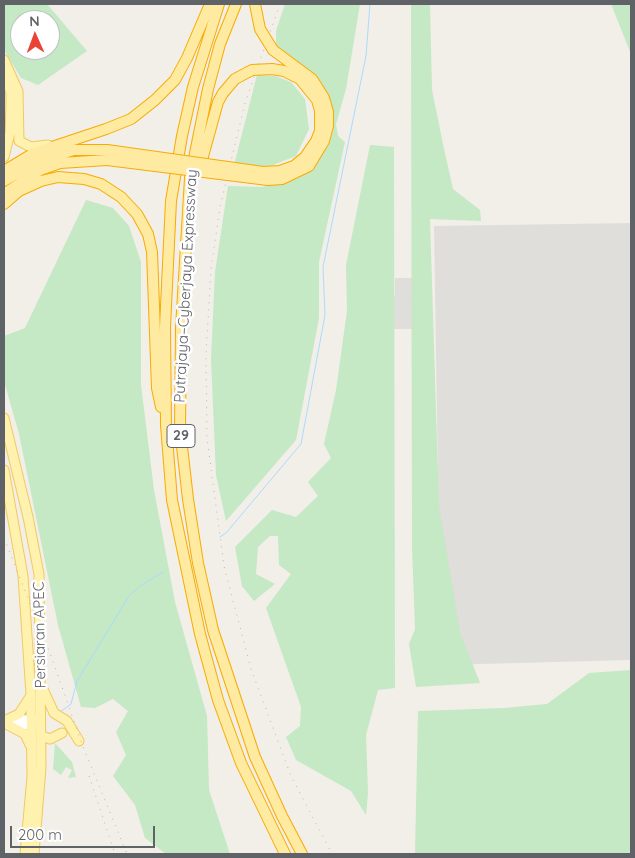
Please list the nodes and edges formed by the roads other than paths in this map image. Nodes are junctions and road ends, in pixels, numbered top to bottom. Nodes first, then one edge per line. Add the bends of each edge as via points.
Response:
1 (210, 4) edge
2 (218, 4) edge
3 (236, 4) edge
4 (254, 4) edge
5 (4, 60) edge
6 (4, 74) edge
7 (71, 141) junction
8 (107, 155) junction
9 (4, 157) edge
10 (4, 171) edge
11 (4, 181) edge
12 (4, 194) edge
13 (4, 204) edge
14 (184, 272) junction
15 (4, 418) edge
16 (166, 425) junction
17 (4, 470) edge
18 (41, 687) junction
19 (31, 695) junction
20 (32, 722) junction
21 (5, 723) edge
22 (62, 733) dead end
23 (42, 736) junction
24 (80, 741) dead end
25 (32, 747) junction
26 (25, 854) edge
27 (34, 854) edge
28 (285, 854) edge
29 (302, 854) edge

1 - 7 highway via 175,80 155,100 131,118
2 - 16 highway, Putrajaya–Cyberjaya Expressway / 29 via 191,97 171,201
3 - 14 highway, Putrajaya–Cyberjaya Expressway / 29 via 220,44 197,138
4 - 8 highway, bridge via 260,29 273,50 312,79 324,98 328,126 324,141 309,166 282,179 268,180
5 - 7 main road via 18,91 20,142 37,147
6 - 9 main road via 12,105
7 - 10 highway via 34,153
8 - 11 highway via 74,150 38,161
8 - 12 highway via 53,165
8 - 14 highway, bridge via 264,172 280,171 305,157 316,141 320,131 317,100 300,79 272,69 252,70 235,79 223,93 218,102 197,179
13 - 16 highway via 19,191 58,177 101,184 121,196 137,214 148,234 152,252 157,388
14 - 29 highway, Putrajaya–Cyberjaya Expressway / 29 via 180,430 198,563 216,639 255,758
15 - 18 main road, Persiaran APEC via 39,574
16 - 28 highway, Putrajaya–Cyberjaya Expressway / 29 via 172,500 202,644 241,763
17 - 19 main road, Persiaran APEC via 23,576
18 - 23 main road, Persiaran APEC
18 - 24 main road via 54,713 68,721
19 - 20 main road, Persiaran APEC
19 - 21 main road via 19,714
20 - 21 main road
20 - 25 main road, Persiaran APEC
21 - 25 main road via 25,734
22 - 23 main road via 50,739
23 - 27 main road, Persiaran APEC
25 - 26 main road, Persiaran APEC

